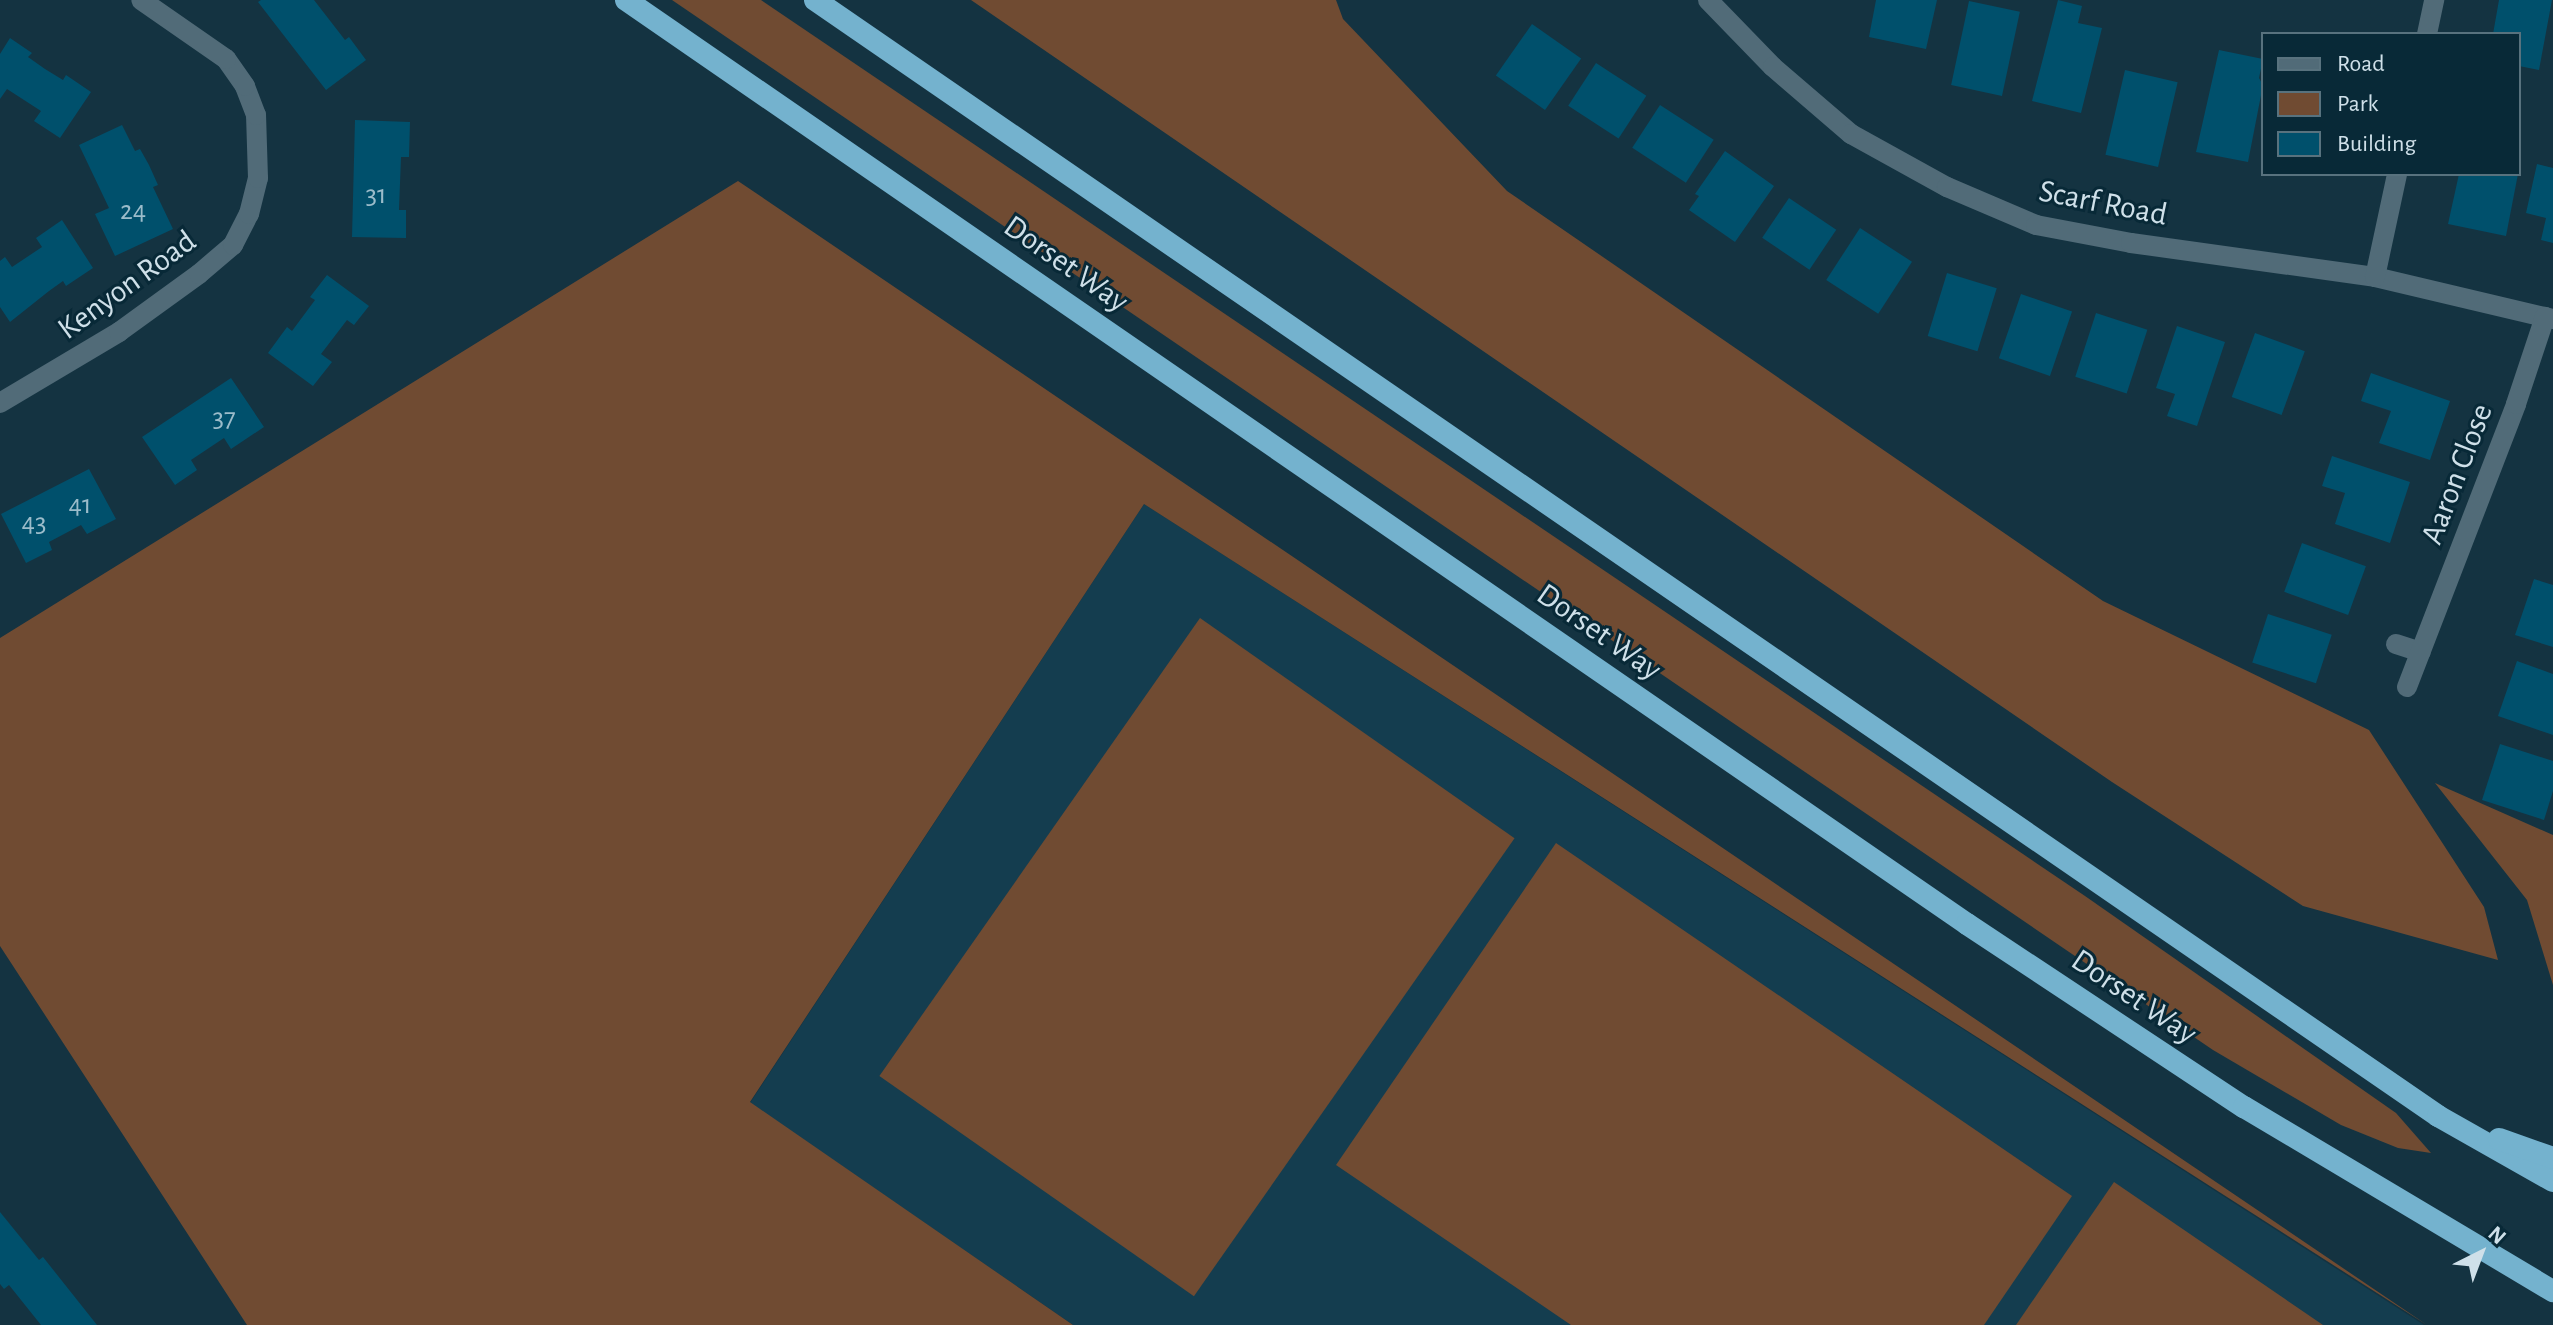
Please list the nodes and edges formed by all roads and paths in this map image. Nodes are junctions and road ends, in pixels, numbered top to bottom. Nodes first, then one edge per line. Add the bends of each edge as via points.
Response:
1 (141, 0) edge
2 (626, 0) edge
3 (815, 0) edge
4 (1708, 0) edge
5 (2434, 0) edge
6 (2427, 32) edge
7 (2397, 176) edge
8 (2375, 277) junction
9 (2549, 318) edge
10 (0, 403) edge
11 (2396, 644) dead end
12 (2421, 652) junction
13 (2407, 687) dead end
14 (2438, 1116) junction
15 (2553, 1158) edge
16 (2553, 1181) edge
17 (2553, 1291) edge

1 - 10 street, Kenyon Road via 226,59 245,86 256,115 258,178 249,214 233,245 199,274 119,332
2 - 17 highway, Dorset Way via 1967,924 2244,1107
3 - 14 highway
4 - 8 street, Scarf Road via 1773,67 1851,134 1947,187 2036,225
5 - 6 street
7 - 8 street
8 - 9 street, Scarf Road
9 - 12 street, Aaron Close
11 - 12 street
12 - 13 street, Aaron Close
14 - 15 highway
14 - 16 highway

